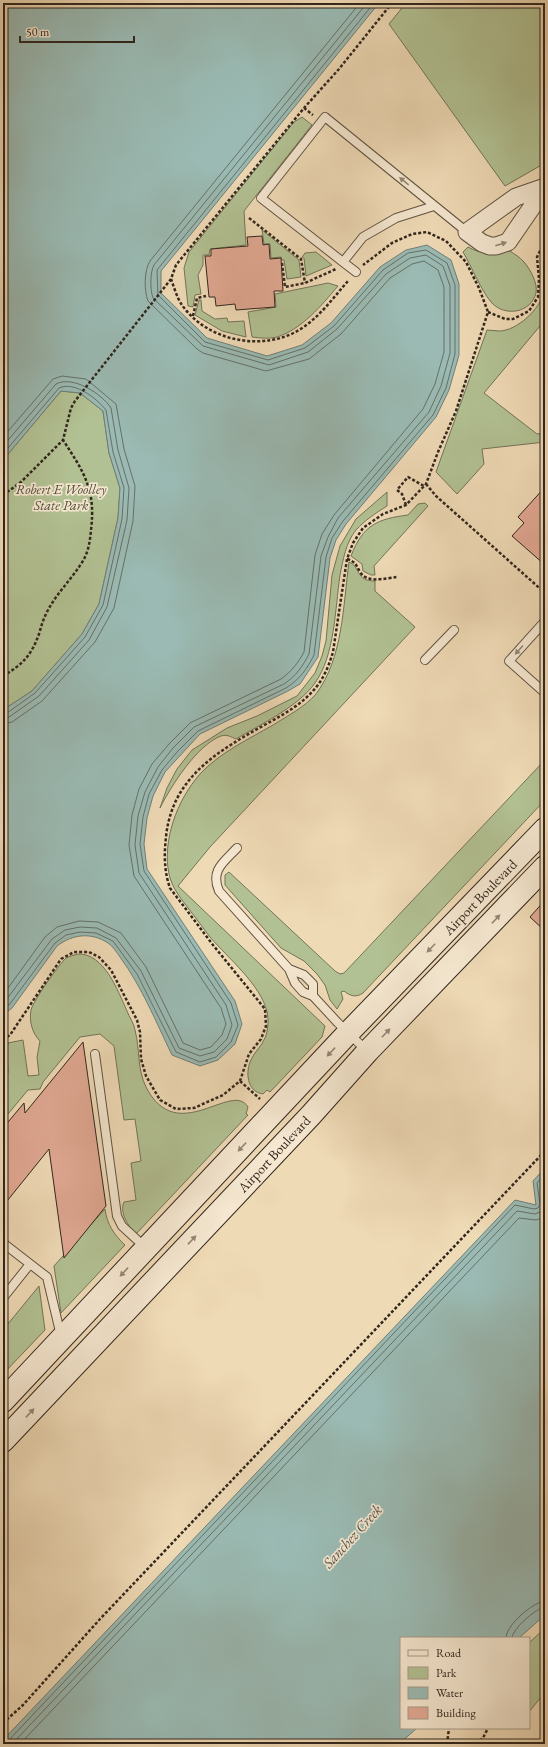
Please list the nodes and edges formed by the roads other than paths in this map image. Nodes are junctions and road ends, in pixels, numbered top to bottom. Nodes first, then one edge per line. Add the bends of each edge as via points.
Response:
1 (545, 188) edge
2 (434, 206) junction
3 (467, 232) junction
4 (343, 262) junction
5 (356, 272) road end
6 (545, 621) edge
7 (454, 630) dead end
8 (425, 660) dead end
9 (545, 693) edge
10 (542, 839) edge
11 (237, 848) dead end
12 (545, 867) edge
13 (454, 924) junction
14 (473, 943) junction
15 (289, 969) junction
16 (313, 996) junction
17 (348, 1033) junction
18 (368, 1051) junction
19 (95, 1054) dead end
20 (291, 1094) junction
21 (311, 1115) junction
22 (3, 1243) edge
23 (146, 1249) junction
24 (30, 1264) junction
25 (166, 1269) junction
26 (3, 1298) edge
27 (62, 1339) junction
28 (3, 1401) edge
29 (3, 1441) edge

1 - 3 street via 516,197
3 -> 1 street via 490,246 508,242
2 - 3 lane
2 - 4 lane via 396,218 363,237
2 -> 4 lane via 325,117 261,198
4 - 5 lane
6 -> 9 lane via 508,661
7 - 8 lane
10 - 13 main road, Airport Boulevard
11 - 15 lane via 217,871 215,883 219,891
14 -> 12 main road, Airport Boulevard
13 - 14 main road
13 -> 17 main road, Airport Boulevard
18 -> 14 main road, Airport Boulevard
15 - 16 lane via 295,983 303,992
15 - 16 lane via 304,975 313,984
16 - 17 lane
17 - 18 lane
17 -> 20 main road, Airport Boulevard
18 - 21 main road, Airport Boulevard
19 - 23 lane via 117,1216 122,1226
20 - 21 main road
20 -> 23 main road, Airport Boulevard
25 -> 21 main road, Airport Boulevard
22 - 24 lane
23 - 25 main road
23 -> 27 main road, Airport Boulevard
24 - 26 lane
24 - 27 lane via 47,1277
29 -> 25 main road, Airport Boulevard
27 - 28 main road, Airport Boulevard

